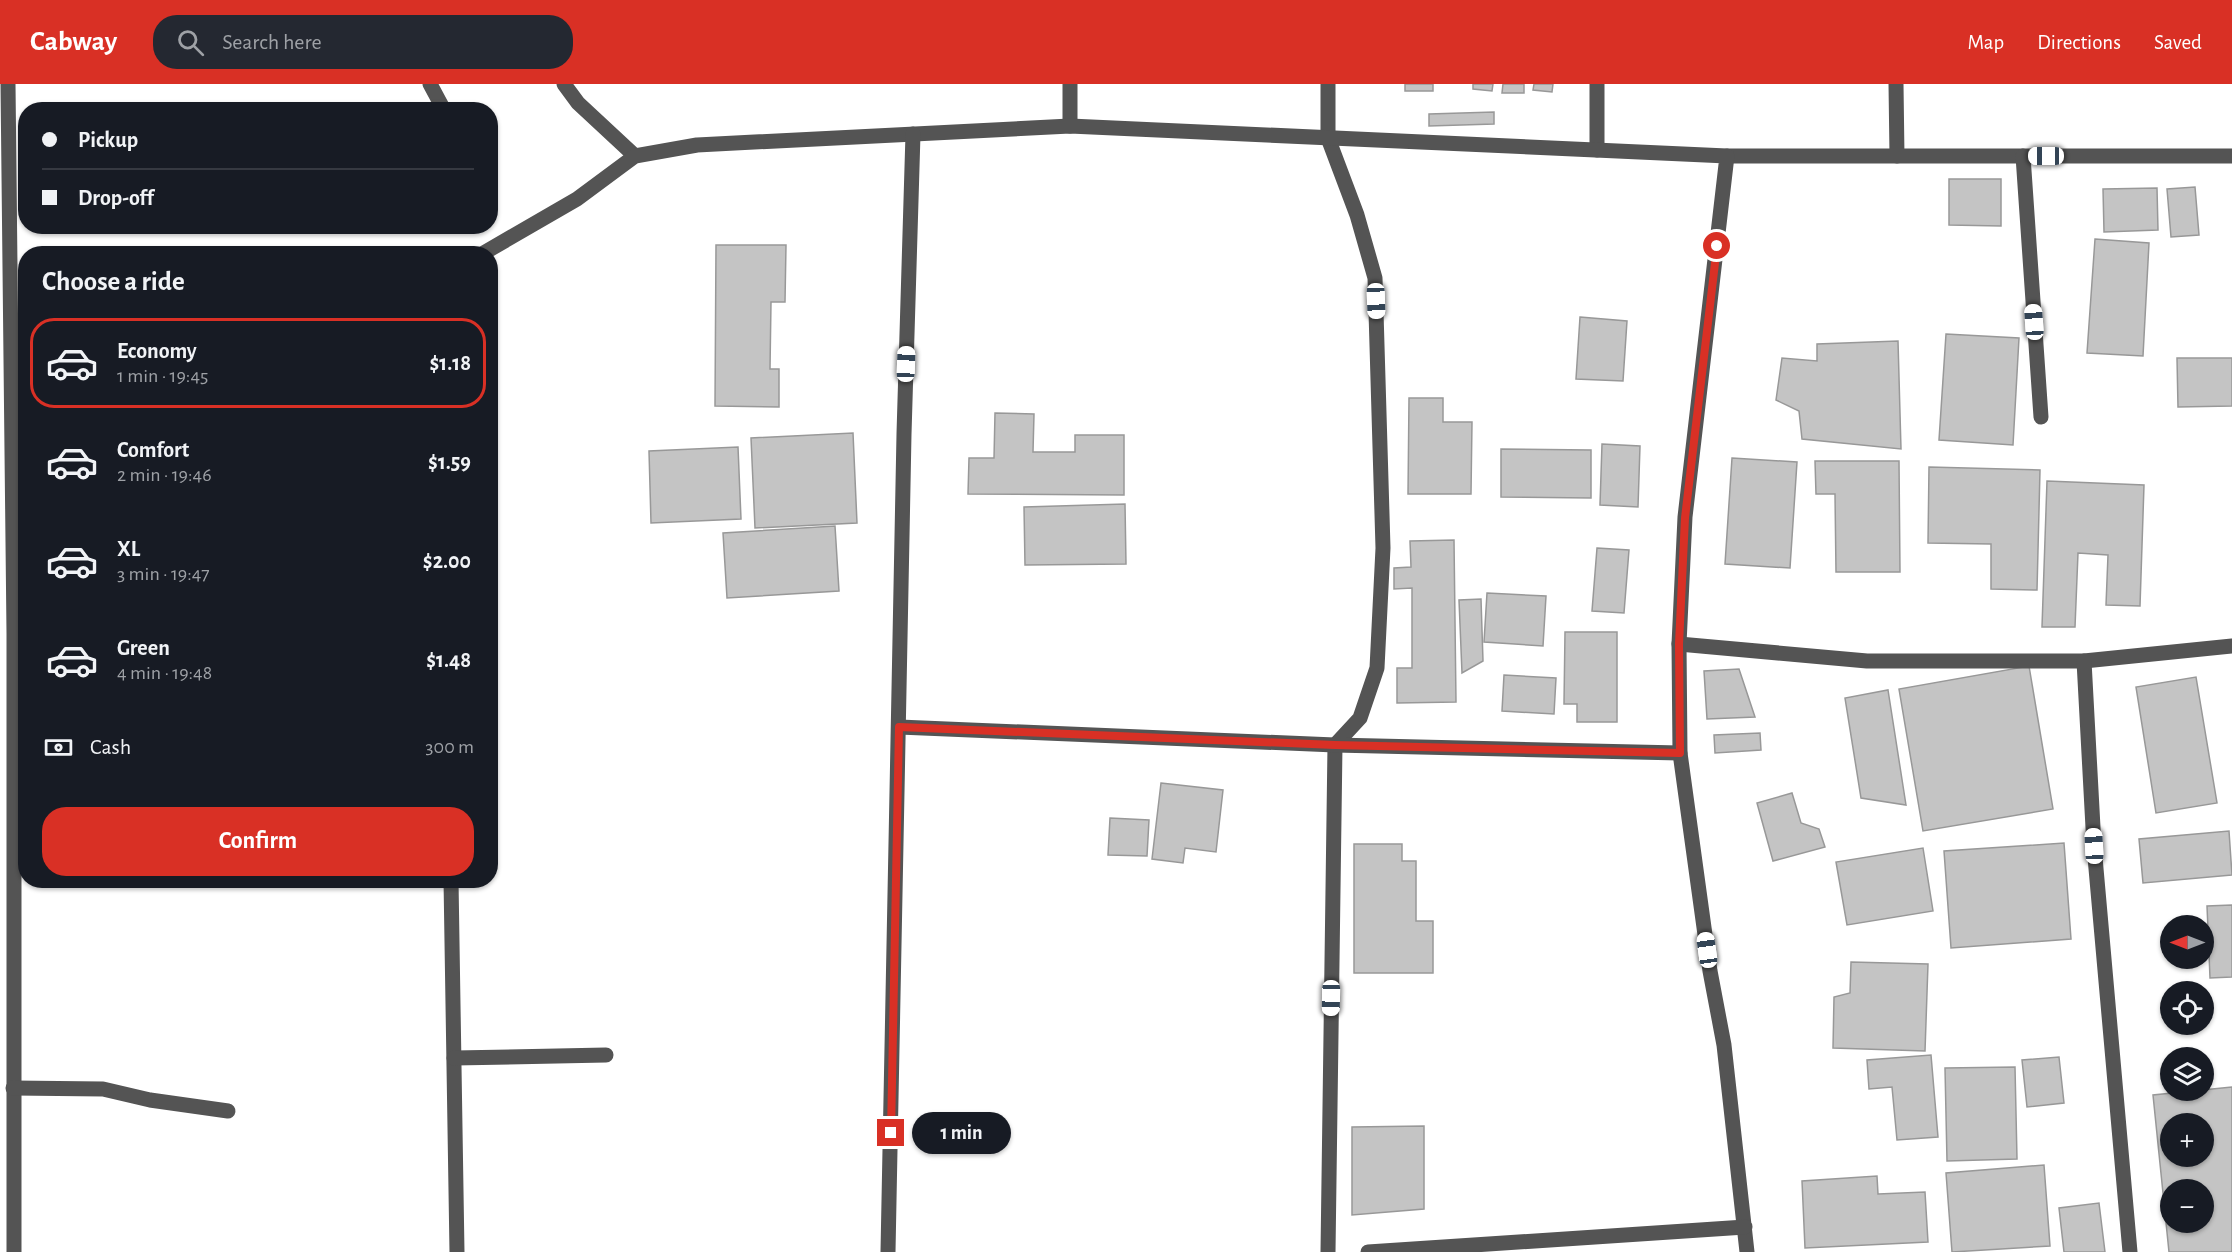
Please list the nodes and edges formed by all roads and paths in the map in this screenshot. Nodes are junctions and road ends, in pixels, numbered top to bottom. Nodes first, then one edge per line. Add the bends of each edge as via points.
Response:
1 (8, 84) edge
2 (430, 84) edge
3 (564, 84) edge
4 (1070, 84) edge
5 (1328, 84) edge
6 (1596, 84) edge
7 (1896, 84) edge
8 (440, 102) edge
9 (1070, 126) junction
10 (913, 134) junction
11 (1328, 138) junction
12 (1597, 150) junction
13 (635, 156) junction
14 (1727, 156) junction
15 (1898, 156) junction
16 (2023, 156) junction
17 (2232, 156) edge
18 (496, 246) edge
19 (2041, 417) dead end
20 (7, 634) edge
21 (1679, 644) junction
22 (2232, 646) edge
23 (2084, 661) junction
24 (899, 727) junction
25 (1335, 745) junction
26 (1680, 753) junction
27 (451, 888) edge
28 (606, 1055) dead end
29 (454, 1058) junction
30 (13, 1088) junction
31 (228, 1111) dead end
32 (1745, 1227) junction
33 (14, 1252) edge
34 (457, 1252) edge
35 (888, 1252) edge
36 (1328, 1252) edge
37 (1368, 1252) edge
38 (1747, 1252) edge
39 (2130, 1252) edge

1 - 20 street
2 - 8 street
3 - 13 street via 578,104
4 - 9 street
5 - 11 street
6 - 12 street
7 - 15 street
9 - 10 street
9 - 11 street
10 - 13 street via 697,145
10 - 24 street
11 - 12 street
11 - 25 street via 1357,214 1375,278 1383,548 1377,668 1360,718
12 - 14 street
13 - 18 street via 577,199
14 - 15 street
14 - 21 street via 1685,518
15 - 16 street
16 - 17 street
16 - 19 street
20 - 30 street
21 - 23 street via 1867,661
21 - 26 street
22 - 23 street
23 - 39 street via 2094,846
24 - 25 street
24 - 35 street
25 - 26 street
25 - 36 street
26 - 32 street via 1724,1044
27 - 29 street
28 - 29 street
29 - 34 street
30 - 31 street via 103,1089
30 - 33 street
32 - 37 street
32 - 38 street

